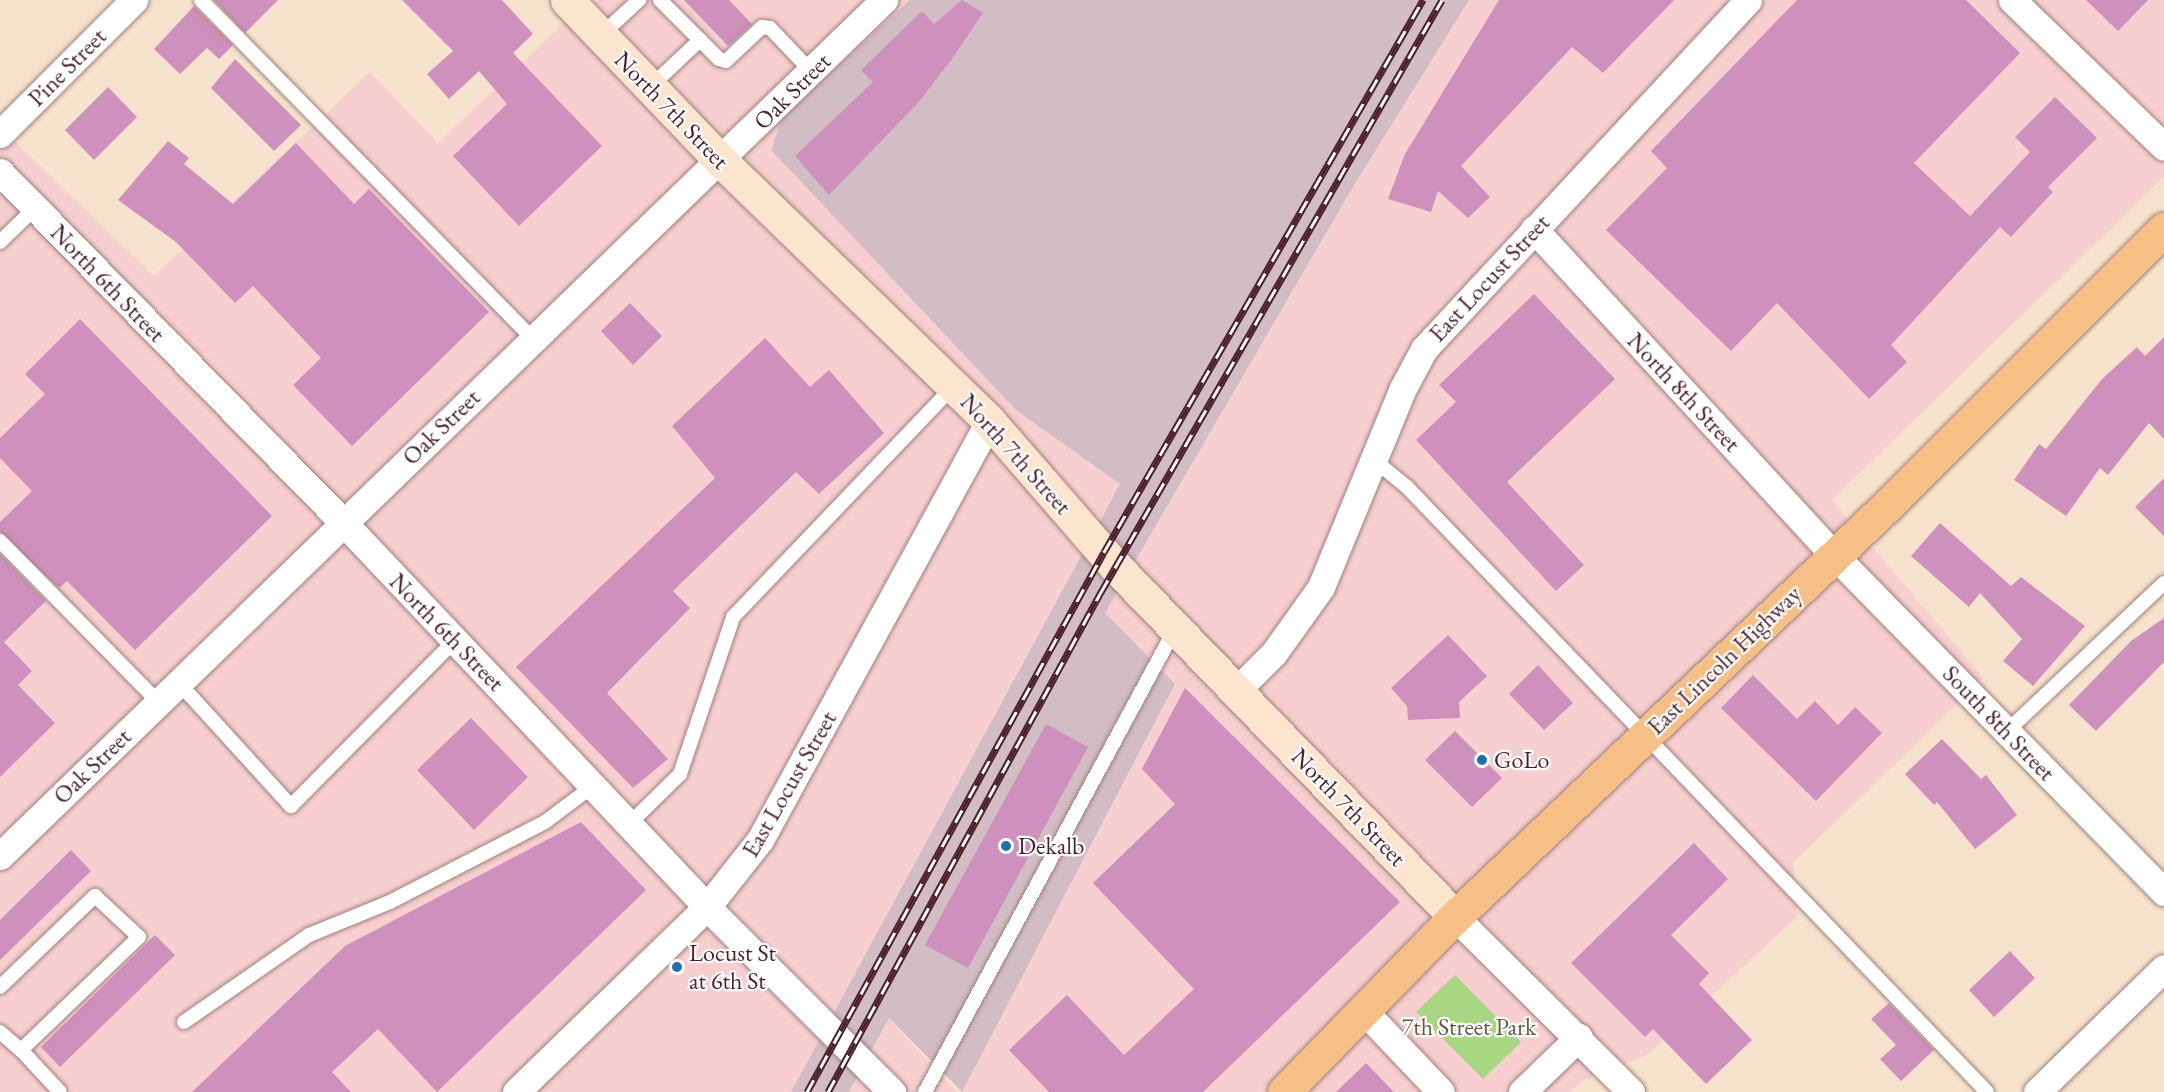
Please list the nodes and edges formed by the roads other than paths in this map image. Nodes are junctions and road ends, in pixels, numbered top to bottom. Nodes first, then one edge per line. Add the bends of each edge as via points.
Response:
1 (134, 0) edge
2 (201, 0) edge
3 (567, 0) edge
4 (639, 0) edge
5 (660, 0) edge
6 (884, 0) edge
7 (1748, 0) edge
8 (2012, 0) edge
9 (600, 36) junction
10 (700, 40) junction
11 (811, 71) junction
12 (650, 87) junction
13 (0, 134) edge
14 (2164, 147) edge
15 (721, 161) junction
16 (0, 172) edge
17 (35, 208) junction
18 (1534, 229) junction
19 (2164, 229) edge
20 (0, 242) edge
21 (533, 339) junction
22 (954, 386) junction
23 (989, 421) junction
24 (1374, 460) junction
25 (342, 521) junction
26 (0, 541) edge
27 (1834, 555) junction
28 (2164, 583) edge
29 (1176, 627) junction
30 (455, 640) junction
31 (178, 682) junction
32 (1237, 690) junction
33 (158, 702) junction
34 (2007, 731) junction
35 (1647, 735) junction
36 (593, 786) junction
37 (629, 824) junction
38 (0, 856) edge
39 (2164, 892) edge
40 (707, 907) junction
41 (1455, 917) junction
42 (2164, 968) edge
43 (0, 987) edge
44 (1365, 1012) junction
45 (184, 1022) dead end
46 (0, 1032) edge
47 (1579, 1036) junction
48 (21, 1050) junction
49 (60, 1092) edge
50 (516, 1092) edge
51 (892, 1092) edge
52 (925, 1092) edge
53 (1284, 1092) edge
54 (1441, 1092) edge
55 (1522, 1092) edge
56 (1631, 1092) edge
57 (1987, 1092) edge
58 (2037, 1092) edge

1 - 13 street, Pine Street
2 - 21 lane
3 - 9 street, North 7th Street
4 - 9 lane
5 - 10 lane
6 - 11 street, Oak Street
7 - 18 street, East Locust Street
8 - 14 street
9 - 12 street, North 7th Street
10 - 11 lane via 726,61 762,27 770,28
10 - 12 lane
11 - 15 street, Oak Street
12 - 15 street, North 7th Street
15 - 21 street, Oak Street
15 - 22 street, North 7th Street
16 - 17 street, North 6th Street
17 - 20 lane
17 - 25 street, North 6th Street
18 - 24 street, East Locust Street via 1424,349
18 - 27 street, North 8th Street
19 - 27 main road, East Lincoln Highway
21 - 25 street, Oak Street
22 - 23 street, North 7th Street
22 - 37 lane via 733,617 680,774
23 - 29 street, North 7th Street
23 - 40 street, East Locust Street via 772,820
24 - 32 street, East Locust Street via 1321,587 1274,653
24 - 35 lane via 1407,487
25 - 30 street, North 6th Street
25 - 31 street, Oak Street
26 - 33 lane
27 - 34 street, South 8th Street
27 - 35 main road, East Lincoln Highway
28 - 34 lane
29 - 32 street, North 7th Street
29 - 52 lane
30 - 31 lane via 291,806
30 - 36 street, North 6th Street
31 - 33 street, Oak Street
32 - 41 street, North 7th Street
33 - 38 street, Oak Street
34 - 39 street, South 8th Street
35 - 41 main road, East Lincoln Highway
35 - 57 lane
36 - 37 street, North 6th Street
36 - 45 lane via 546,822 390,902 309,935
37 - 40 street, North 6th Street
40 - 50 street, East Locust Street
40 - 51 street, North 6th Street
41 - 44 main road, East Lincoln Highway
41 - 47 street
42 - 58 street
43 - 48 lane via 95,896 139,938
44 - 53 main road, East Lincoln Highway
44 - 54 street
46 - 48 lane
47 - 55 street
47 - 56 street
48 - 49 lane

